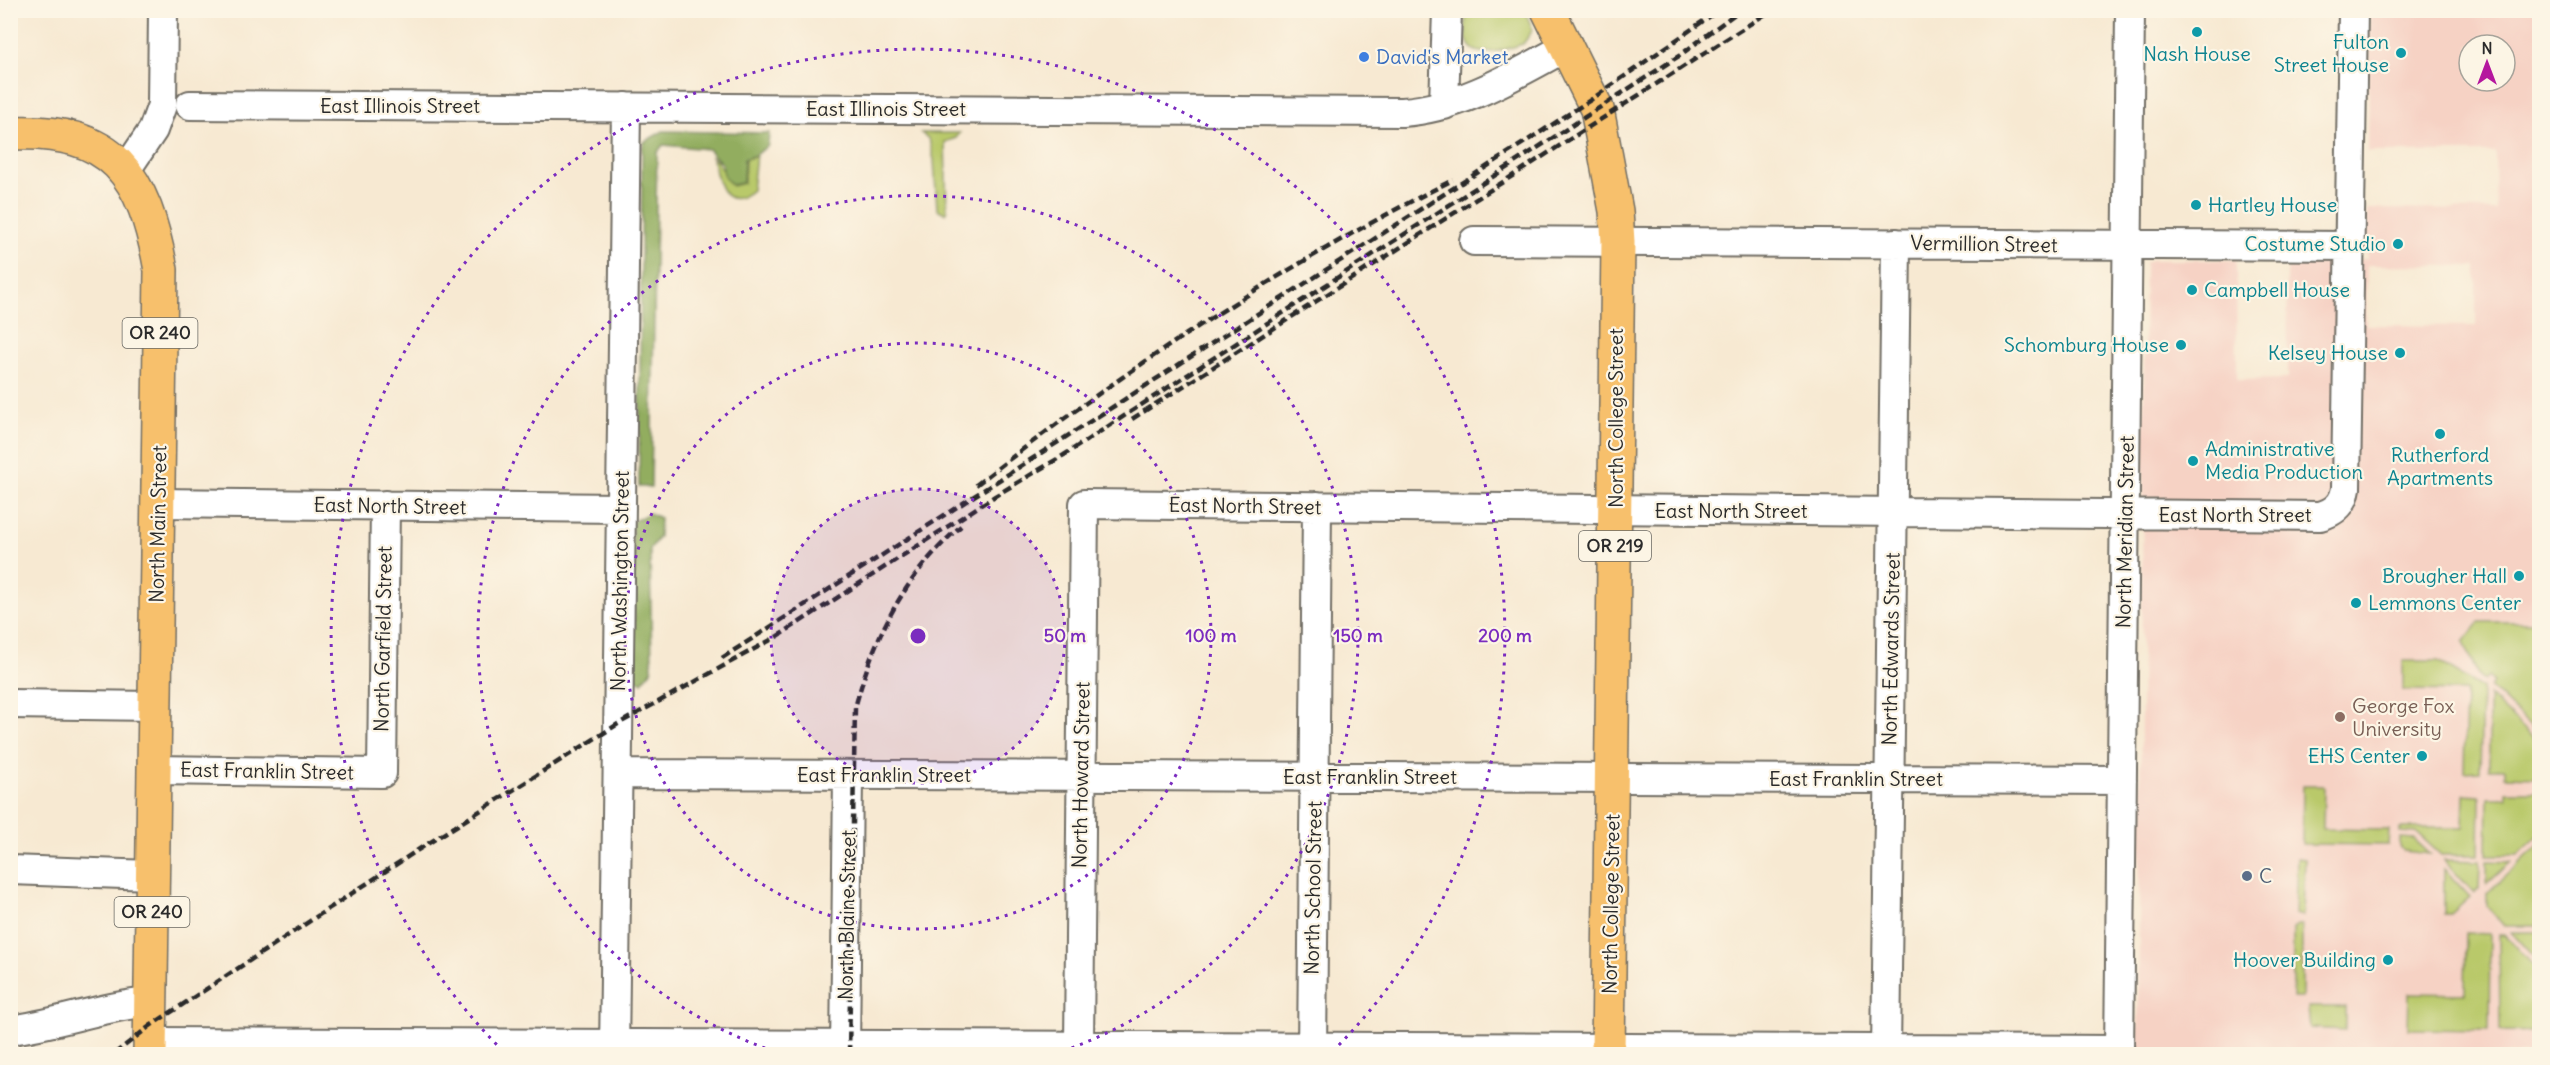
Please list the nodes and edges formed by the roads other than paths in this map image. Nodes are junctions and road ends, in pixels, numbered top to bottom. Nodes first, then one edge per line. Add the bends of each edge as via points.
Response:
1 (163, 10) edge
2 (1447, 10) edge
3 (1548, 10) edge
4 (2130, 10) edge
5 (2353, 10) edge
6 (1568, 46) junction
7 (190, 105) dead end
8 (1444, 105) junction
9 (626, 107) junction
10 (10, 133) edge
11 (126, 170) junction
12 (1474, 241) dead end
13 (1618, 242) junction
14 (1896, 243) junction
15 (2129, 245) junction
16 (2350, 246) junction
17 (158, 503) junction
18 (1084, 504) joint
19 (385, 505) junction
20 (1317, 506) junction
21 (621, 508) junction
22 (1616, 510) junction
23 (1893, 512) junction
24 (2124, 514) junction
25 (10, 704) edge
26 (154, 706) junction
27 (153, 770) junction
28 (382, 773) joint
29 (618, 774) junction
30 (848, 775) junction
31 (1081, 776) junction
32 (1314, 777) junction
33 (1613, 778) junction
34 (1890, 779) junction
35 (2122, 780) junction
36 (10, 870) edge
37 (152, 874) junction
38 (150, 1002) junction
39 (10, 1030) edge
40 (1079, 1046) junction
41 (150, 1048) edge
42 (380, 1049) edge
43 (614, 1049) edge
44 (845, 1050) edge
45 (1312, 1051) edge
46 (1608, 1051) edge
47 (1886, 1052) edge
48 (2119, 1052) edge

1 - 11 street via 159,117
2 - 8 street
3 - 6 main road, North College Street / OR 219
4 - 15 street, North Meridian Street
5 - 16 street
6 - 8 street, East Illinois Street via 1500,82
6 - 13 main road, North College Street / OR 219 via 1597,110
7 - 9 street, East Illinois Street
8 - 9 street, East Illinois Street via 1402,112
9 - 21 street, North Washington Street
10 - 11 main road, OR 240 via 52,133 74,138 103,152
11 - 17 main road, North Main Street / OR 240 via 153,228 161,270
12 - 13 street, Vermillion Street
13 - 14 street, Vermillion Street
13 - 22 main road, North College Street / OR 219
14 - 15 street, Vermillion Street
14 - 23 street, North Edwards Street
15 - 16 street, Vermillion Street
15 - 24 street, North Meridian Street
16 - 24 street, East North Street via 2346,488 2339,505 2320,516
17 - 19 street, East North Street
17 - 26 main road, North Main Street / OR 240
18 - 20 street, East North Street
18 - 31 street, North Howard Street
19 - 21 street, East North Street
19 - 28 street, North Garfield Street
20 - 22 street, East North Street
20 - 32 street, North School Street
21 - 29 street, North Washington Street
22 - 23 street, East North Street
22 - 33 main road, North College Street / OR 219
23 - 24 street, East North Street
23 - 34 street, North Edwards Street
24 - 35 street, North Meridian Street
25 - 26 street
26 - 27 main road, North Main Street / OR 240
27 - 28 street, East Franklin Street
27 - 37 main road, North Main Street / OR 240
29 - 30 street, East Franklin Street
29 - 43 street, North Washington Street
30 - 31 street, East Franklin Street
30 - 44 street, North Blaine Street
31 - 32 street, East Franklin Street
31 - 40 street, North Howard Street
32 - 33 street, East Franklin Street
32 - 45 street, North School Street
33 - 34 street, East Franklin Street
33 - 46 main road, North College Street / OR 219
34 - 35 street, East Franklin Street
34 - 47 street, North Edwards Street
35 - 48 street, North Meridian Street
36 - 37 street
37 - 38 main road, North Main Street / OR 240
38 - 39 street
38 - 41 main road, North Main Street / OR 240
40 - 44 street
40 - 45 street
41 - 42 street
42 - 43 street
43 - 44 street
45 - 46 street
46 - 47 street
47 - 48 street

